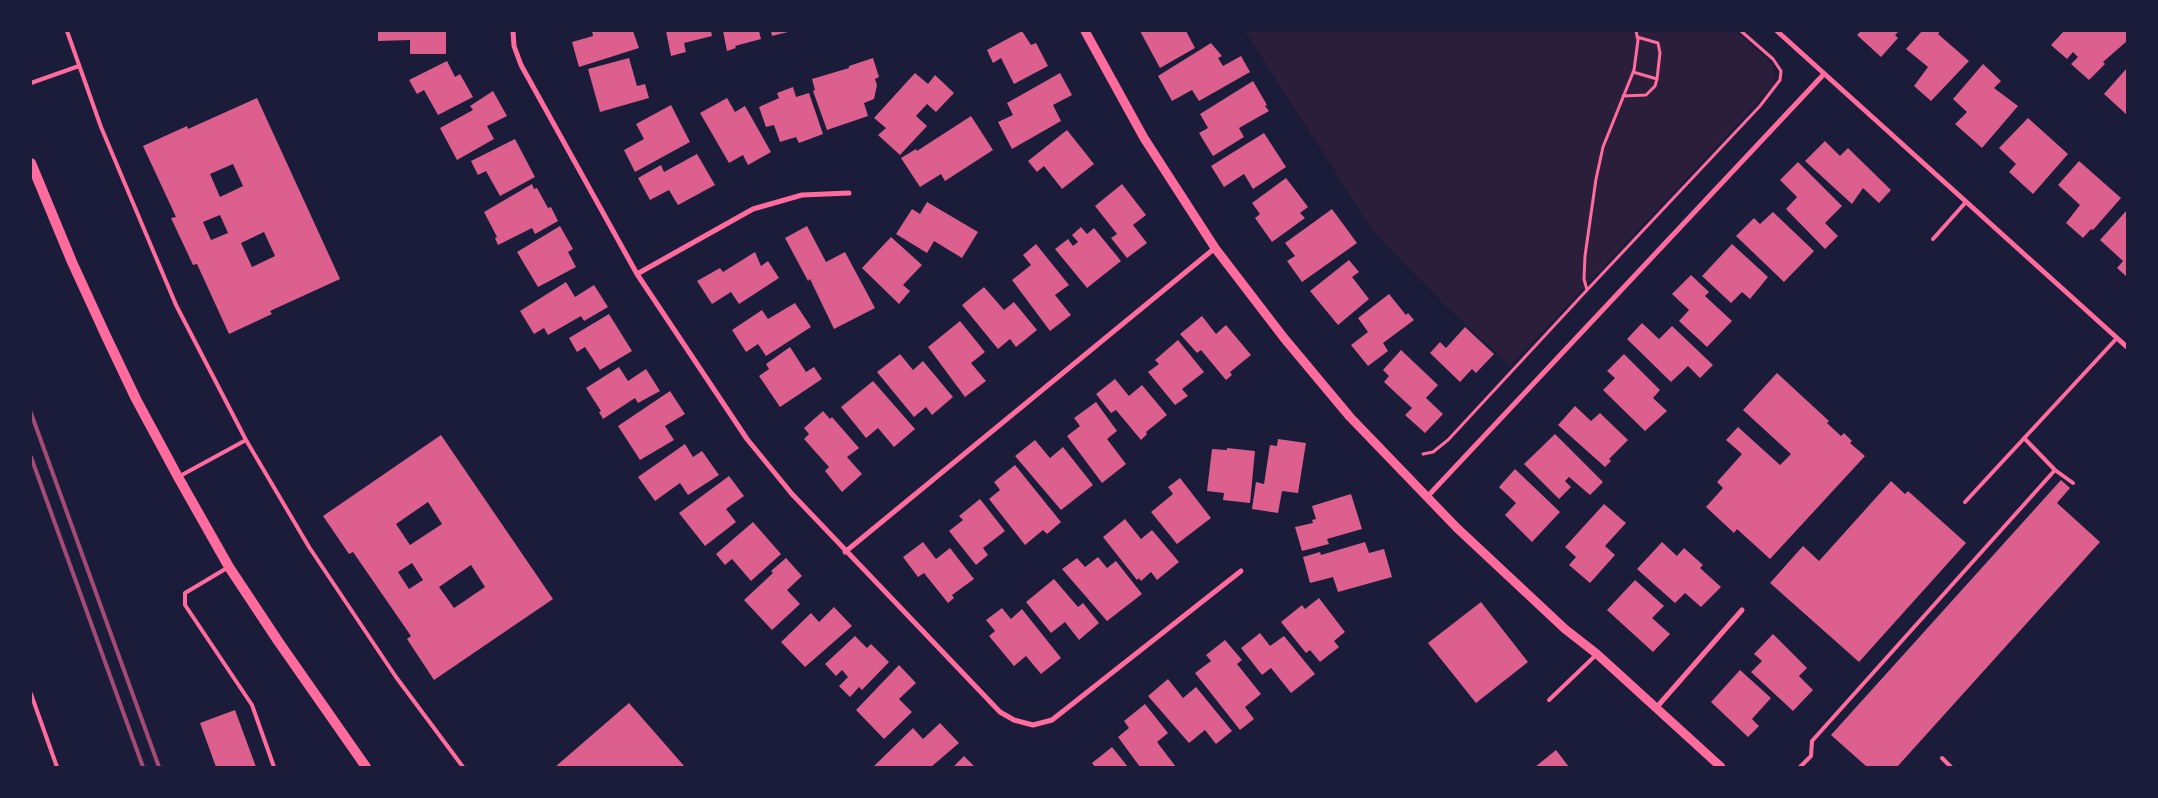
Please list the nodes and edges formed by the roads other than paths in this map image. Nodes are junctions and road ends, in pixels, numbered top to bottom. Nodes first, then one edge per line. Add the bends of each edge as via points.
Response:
1 (67, 31) edge
2 (513, 31) edge
3 (1085, 31) edge
4 (1777, 31) edge
5 (79, 66) junction
6 (1824, 74) junction
7 (31, 82) edge
8 (31, 163) edge
9 (849, 193) dead end
10 (1966, 202) junction
11 (1932, 239) dead end
12 (1215, 248) junction
13 (637, 274) junction
14 (2117, 338) junction
15 (2127, 346) edge
16 (2024, 438) junction
17 (246, 440) junction
18 (2055, 470) junction
19 (178, 477) junction
20 (2073, 483) dead end
21 (1427, 497) junction
22 (1965, 502) dead end
23 (845, 552) junction
24 (229, 567) junction
25 (1241, 572) dead end
26 (1742, 610) dead end
27 (1597, 654) junction
28 (31, 694) edge
29 (1549, 700) dead end
30 (1656, 708) junction
31 (1942, 758) dead end
32 (57, 767) edge
33 (274, 767) edge
34 (366, 767) edge
35 (463, 767) edge
36 (1721, 767) edge
37 (1800, 767) edge
38 (1951, 767) edge

1 - 5 lane
2 - 13 street via 521,65
3 - 12 street via 1144,138
4 - 6 street
5 - 7 lane
5 - 17 lane via 101,127 176,305
6 - 10 street
6 - 21 street
8 - 19 main road via 106,336
9 - 13 street via 802,195 753,209
10 - 11 lane
10 - 14 street
12 - 21 street via 1350,417
12 - 23 street
13 - 23 street via 747,439
14 - 15 street
14 - 16 lane
16 - 18 lane
16 - 22 lane
17 - 19 lane
17 - 35 lane via 314,555 396,677
18 - 20 lane
18 - 37 lane via 1812,741 1811,756
19 - 24 main road
21 - 27 street via 1565,629
23 - 25 street via 1000,712 1014,720 1033,724 1052,720 1068,710
24 - 33 lane via 185,593 185,605 252,705
24 - 34 main road
26 - 30 street
27 - 29 lane
27 - 30 street
28 - 32 lane
30 - 36 street
31 - 38 lane

